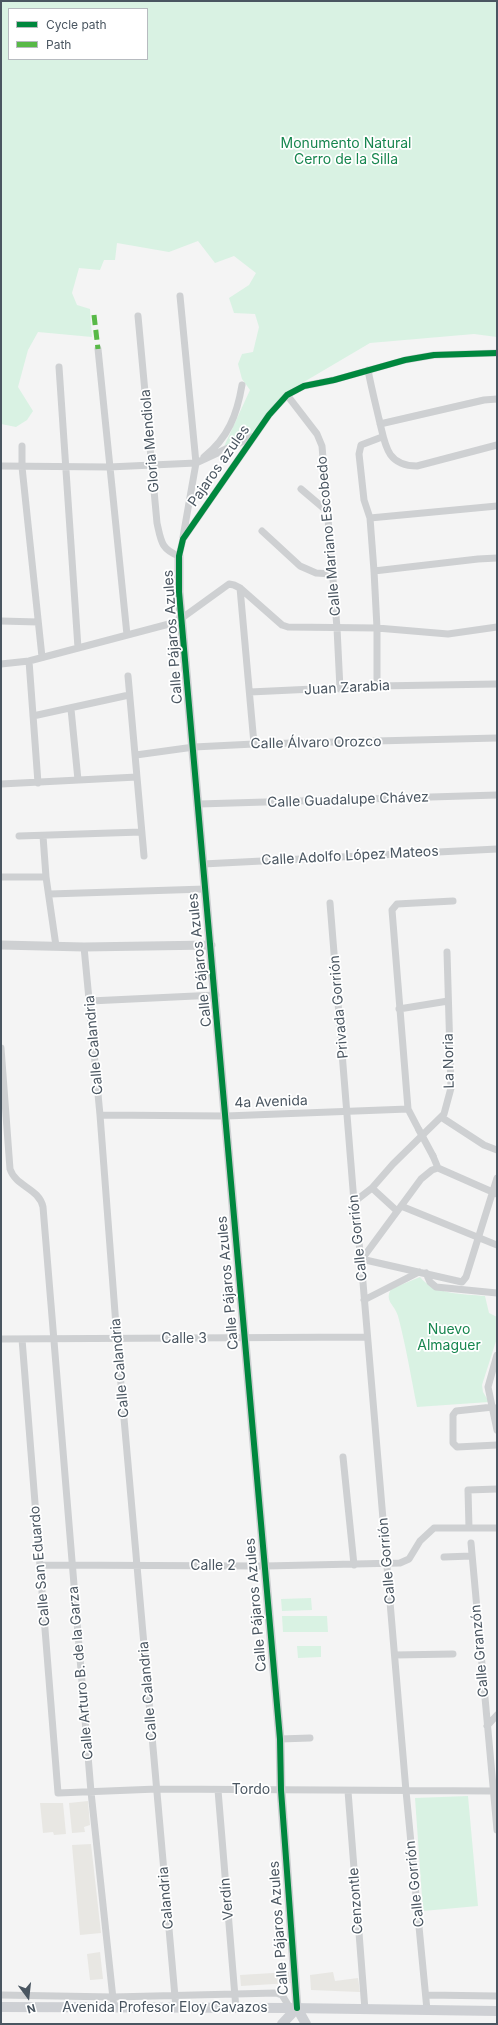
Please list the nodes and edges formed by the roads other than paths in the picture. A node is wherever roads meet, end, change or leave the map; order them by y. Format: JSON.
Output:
{"nodes":[{"id":1,"x":180,"y":296,"type":"dead end"},
{"id":2,"x":138,"y":316,"type":"dead end"},
{"id":3,"x":98,"y":349,"type":"dead end"},
{"id":4,"x":497,"y":353,"type":"edge"},
{"id":5,"x":59,"y":367,"type":"dead end"},
{"id":6,"x":368,"y":370,"type":"junction"},
{"id":7,"x":242,"y":385,"type":"dead end"},
{"id":8,"x":287,"y":395,"type":"junction"},
{"id":9,"x":497,"y":400,"type":"edge"},
{"id":10,"x":380,"y":424,"type":"junction"},
{"id":11,"x":254,"y":436,"type":"junction"},
{"id":12,"x":382,"y":437,"type":"junction"},
{"id":13,"x":497,"y":445,"type":"edge"},
{"id":14,"x":22,"y":446,"type":"dead end"},
{"id":15,"x":198,"y":463,"type":"junction"},
{"id":16,"x":1,"y":466,"type":"edge"},
{"id":17,"x":152,"y":466,"type":"junction"},
{"id":18,"x":22,"y":467,"type":"junction"},
{"id":19,"x":67,"y":467,"type":"junction"},
{"id":20,"x":109,"y":467,"type":"junction"},
{"id":21,"x":301,"y":489,"type":"dead end"},
{"id":22,"x":497,"y":506,"type":"edge"},
{"id":23,"x":327,"y":511,"type":"junction"},
{"id":24,"x":370,"y":518,"type":"junction"},
{"id":25,"x":262,"y":531,"type":"dead end"},
{"id":26,"x":183,"y":539,"type":"junction"},
{"id":27,"x":179,"y":556,"type":"junction"},
{"id":28,"x":497,"y":558,"type":"edge"},
{"id":29,"x":374,"y":571,"type":"junction"},
{"id":30,"x":332,"y":574,"type":"junction"},
{"id":31,"x":240,"y":588,"type":"junction"},
{"id":32,"x":182,"y":618,"type":"junction"},
{"id":33,"x":1,"y":621,"type":"edge"},
{"id":34,"x":38,"y":622,"type":"junction"},
{"id":35,"x":497,"y":627,"type":"edge"},
{"id":36,"x":337,"y":628,"type":"junction"},
{"id":37,"x":377,"y":628,"type":"junction"},
{"id":38,"x":127,"y":635,"type":"junction"},
{"id":39,"x":78,"y":648,"type":"junction"},
{"id":40,"x":42,"y":657,"type":"junction"},
{"id":41,"x":29,"y":661,"type":"junction"},
{"id":42,"x":1,"y":664,"type":"edge"},
{"id":43,"x":128,"y":676,"type":"dead end"},
{"id":44,"x":497,"y":684,"type":"edge"},
{"id":45,"x":377,"y":686,"type":"junction"},
{"id":46,"x":340,"y":689,"type":"junction"},
{"id":47,"x":250,"y":692,"type":"junction"},
{"id":48,"x":129,"y":695,"type":"junction"},
{"id":49,"x":72,"y":709,"type":"junction"},
{"id":50,"x":33,"y":716,"type":"junction"},
{"id":51,"x":497,"y":738,"type":"edge"},
{"id":52,"x":254,"y":744,"type":"junction"},
{"id":53,"x":194,"y":747,"type":"junction"},
{"id":54,"x":136,"y":755,"type":"junction"},
{"id":55,"x":137,"y":777,"type":"junction"},
{"id":56,"x":78,"y":780,"type":"junction"},
{"id":57,"x":38,"y":783,"type":"junction"},
{"id":58,"x":1,"y":784,"type":"edge"},
{"id":59,"x":497,"y":795,"type":"edge"},
{"id":60,"x":198,"y":804,"type":"junction"},
{"id":61,"x":142,"y":832,"type":"junction"},
{"id":62,"x":19,"y":836,"type":"dead end"},
{"id":63,"x":43,"y":836,"type":"junction"},
{"id":64,"x":497,"y":849,"type":"edge"},
{"id":65,"x":144,"y":856,"type":"dead end"},
{"id":66,"x":203,"y":864,"type":"junction"},
{"id":67,"x":1,"y":877,"type":"edge"},
{"id":68,"x":46,"y":877,"type":"junction"},
{"id":69,"x":205,"y":889,"type":"junction"},
{"id":70,"x":50,"y":894,"type":"junction"},
{"id":71,"x":453,"y":901,"type":"dead end"},
{"id":72,"x":330,"y":903,"type":"dead end"},
{"id":73,"x":1,"y":945,"type":"edge"},
{"id":74,"x":211,"y":945,"type":"junction"},
{"id":75,"x":56,"y":946,"type":"junction"},
{"id":76,"x":84,"y":947,"type":"junction"},
{"id":77,"x":447,"y":952,"type":"dead end"},
{"id":78,"x":216,"y":995,"type":"junction"},
{"id":79,"x":90,"y":1001,"type":"junction"},
{"id":80,"x":448,"y":1001,"type":"junction"},
{"id":81,"x":399,"y":1009,"type":"junction"},
{"id":82,"x":1,"y":1048,"type":"edge"},
{"id":83,"x":408,"y":1109,"type":"junction"},
{"id":84,"x":347,"y":1112,"type":"junction"},
{"id":85,"x":100,"y":1115,"type":"junction"},
{"id":86,"x":226,"y":1116,"type":"junction"},
{"id":87,"x":441,"y":1117,"type":"junction"},
{"id":88,"x":497,"y":1150,"type":"edge"},
{"id":89,"x":438,"y":1168,"type":"junction"},
{"id":90,"x":497,"y":1178,"type":"edge"},
{"id":91,"x":372,"y":1188,"type":"junction"},
{"id":92,"x":495,"y":1193,"type":"edge"},
{"id":93,"x":354,"y":1202,"type":"junction"},
{"id":94,"x":399,"y":1208,"type":"junction"},
{"id":95,"x":477,"y":1238,"type":"junction"},
{"id":96,"x":497,"y":1245,"type":"edge"},
{"id":97,"x":362,"y":1259,"type":"junction"},
{"id":98,"x":423,"y":1272,"type":"junction"},
{"id":99,"x":497,"y":1293,"type":"edge"},
{"id":100,"x":364,"y":1300,"type":"junction"},
{"id":101,"x":367,"y":1337,"type":"junction"},
{"id":102,"x":245,"y":1338,"type":"junction"},
{"id":103,"x":1,"y":1339,"type":"edge"},
{"id":104,"x":22,"y":1339,"type":"junction"},
{"id":105,"x":54,"y":1339,"type":"junction"},
{"id":106,"x":117,"y":1339,"type":"junction"},
{"id":107,"x":497,"y":1355,"type":"edge"},
{"id":108,"x":493,"y":1407,"type":"junction"},
{"id":109,"x":497,"y":1430,"type":"edge"},
{"id":110,"x":497,"y":1445,"type":"edge"},
{"id":111,"x":343,"y":1457,"type":"dead end"},
{"id":112,"x":497,"y":1488,"type":"edge"},
{"id":113,"x":469,"y":1528,"type":"junction"},
{"id":114,"x":497,"y":1528,"type":"edge"},
{"id":115,"x":470,"y":1543,"type":"dead end"},
{"id":116,"x":471,"y":1556,"type":"junction"},
{"id":117,"x":444,"y":1557,"type":"dead end"},
{"id":118,"x":354,"y":1564,"type":"junction"},
{"id":119,"x":386,"y":1564,"type":"junction"},
{"id":120,"x":40,"y":1565,"type":"junction"},
{"id":121,"x":72,"y":1566,"type":"junction"},
{"id":122,"x":138,"y":1566,"type":"junction"},
{"id":123,"x":265,"y":1566,"type":"junction"},
{"id":124,"x":453,"y":1654,"type":"dead end"},
{"id":125,"x":395,"y":1655,"type":"junction"},
{"id":126,"x":497,"y":1715,"type":"edge"},
{"id":127,"x":487,"y":1726,"type":"junction"},
{"id":128,"x":310,"y":1738,"type":"dead end"},
{"id":129,"x":280,"y":1739,"type":"junction"},
{"id":130,"x":157,"y":1789,"type":"junction"},
{"id":131,"x":218,"y":1790,"type":"junction"},
{"id":132,"x":281,"y":1790,"type":"junction"},
{"id":133,"x":348,"y":1791,"type":"junction"},
{"id":134,"x":406,"y":1791,"type":"junction"},
{"id":135,"x":493,"y":1791,"type":"junction"},
{"id":136,"x":91,"y":1792,"type":"junction"},
{"id":137,"x":58,"y":1793,"type":"joint"},
{"id":138,"x":497,"y":1830,"type":"edge"},
{"id":139,"x":1,"y":1995,"type":"edge"},
{"id":140,"x":174,"y":1995,"type":"junction"},
{"id":141,"x":235,"y":1995,"type":"junction"},
{"id":142,"x":426,"y":1995,"type":"junction"},
{"id":143,"x":497,"y":1996,"type":"edge"},
{"id":144,"x":113,"y":2002,"type":"junction"},
{"id":145,"x":1,"y":2007,"type":"edge"},
{"id":146,"x":176,"y":2008,"type":"junction"},
{"id":147,"x":294,"y":2008,"type":"junction"},
{"id":148,"x":236,"y":2009,"type":"junction"},
{"id":149,"x":365,"y":2010,"type":"junction"},
{"id":150,"x":427,"y":2010,"type":"junction"},
{"id":151,"x":497,"y":2011,"type":"edge"},
{"id":152,"x":282,"y":2024,"type":"edge"},
{"id":153,"x":306,"y":2024,"type":"edge"}],
"edges":[{"from":1,"to":15,"type":"street"},
{"from":2,"to":17,"type":"street","name":"Gloria Mendiola"},
{"from":3,"to":20,"type":"street"},
{"from":4,"to":6,"type":"street","name":"Pajaros azules"},
{"from":5,"to":19,"type":"street"},
{"from":6,"to":8,"type":"street","name":"Pajaros azules"},
{"from":6,"to":10,"type":"street"},
{"from":7,"to":15,"type":"street"},
{"from":8,"to":11,"type":"street","name":"Pajaros azules"},
{"from":8,"to":23,"type":"street","name":"Calle Mariano Escobedo"},
{"from":9,"to":10,"type":"street"},
{"from":10,"to":12,"type":"street"},
{"from":11,"to":15,"type":"street"},
{"from":11,"to":26,"type":"street","name":"Pajaros azules"},
{"from":12,"to":13,"type":"street"},
{"from":12,"to":24,"type":"street"},
{"from":14,"to":18,"type":"street"},
{"from":15,"to":17,"type":"street"},
{"from":15,"to":26,"type":"street"},
{"from":16,"to":18,"type":"street"},
{"from":17,"to":20,"type":"street"},
{"from":17,"to":27,"type":"street","name":"Gloria Mendiola"},
{"from":18,"to":19,"type":"street"},
{"from":18,"to":34,"type":"street"},
{"from":19,"to":20,"type":"street"},
{"from":19,"to":39,"type":"street"},
{"from":20,"to":38,"type":"street"},
{"from":21,"to":23,"type":"street"},
{"from":22,"to":24,"type":"street"},
{"from":23,"to":30,"type":"street","name":"Calle Mariano Escobedo"},
{"from":24,"to":29,"type":"street"},
{"from":25,"to":30,"type":"street"},
{"from":26,"to":27,"type":"street","name":"Pajaros azules"},
{"from":27,"to":32,"type":"street","name":"Calle Pájaros Azules"},
{"from":28,"to":29,"type":"street"},
{"from":29,"to":37,"type":"street"},
{"from":30,"to":36,"type":"street","name":"Calle Mariano Escobedo"},
{"from":31,"to":32,"type":"street"},
{"from":31,"to":36,"type":"street"},
{"from":31,"to":47,"type":"street"},
{"from":32,"to":38,"type":"street"},
{"from":32,"to":53,"type":"street","name":"Calle Pájaros Azules"},
{"from":33,"to":34,"type":"street"},
{"from":34,"to":40,"type":"street"},
{"from":35,"to":37,"type":"street"},
{"from":36,"to":37,"type":"street"},
{"from":36,"to":46,"type":"street","name":"Calle Mariano Escobedo"},
{"from":37,"to":45,"type":"street"},
{"from":38,"to":39,"type":"street"},
{"from":39,"to":40,"type":"street"},
{"from":40,"to":41,"type":"street"},
{"from":41,"to":42,"type":"street"},
{"from":41,"to":50,"type":"street"},
{"from":43,"to":48,"type":"street"},
{"from":44,"to":45,"type":"street","name":"Juan Zarabia"},
{"from":45,"to":46,"type":"street","name":"Juan Zarabia"},
{"from":46,"to":47,"type":"street","name":"Juan Zarabia"},
{"from":47,"to":52,"type":"street"},
{"from":48,"to":49,"type":"street"},
{"from":48,"to":54,"type":"street"},
{"from":49,"to":50,"type":"street"},
{"from":49,"to":56,"type":"street"},
{"from":50,"to":57,"type":"street"},
{"from":51,"to":52,"type":"street","name":"Calle Álvaro Orozco"},
{"from":52,"to":53,"type":"street","name":"Calle Álvaro Orozco"},
{"from":53,"to":54,"type":"street","name":"Calle Álvaro Orozco"},
{"from":53,"to":60,"type":"street","name":"Calle Pájaros Azules"},
{"from":54,"to":55,"type":"street"},
{"from":55,"to":56,"type":"street"},
{"from":55,"to":61,"type":"street"},
{"from":56,"to":57,"type":"street"},
{"from":57,"to":58,"type":"street"},
{"from":59,"to":60,"type":"street","name":"Calle Guadalupe Chávez"},
{"from":60,"to":66,"type":"street","name":"Calle Pájaros Azules"},
{"from":61,"to":63,"type":"street"},
{"from":61,"to":65,"type":"street"},
{"from":62,"to":63,"type":"street"},
{"from":63,"to":68,"type":"street"},
{"from":64,"to":66,"type":"street","name":"Calle Adolfo López Mateos"},
{"from":66,"to":69,"type":"street","name":"Calle Pájaros Azules"},
{"from":67,"to":68,"type":"street"},
{"from":68,"to":70,"type":"street"},
{"from":69,"to":70,"type":"street"},
{"from":69,"to":74,"type":"street","name":"Calle Pájaros Azules"},
{"from":70,"to":75,"type":"street"},
{"from":71,"to":81,"type":"street"},
{"from":72,"to":84,"type":"street","name":"Privada Gorrión"},
{"from":73,"to":75,"type":"street"},
{"from":74,"to":76,"type":"street"},
{"from":74,"to":78,"type":"street","name":"Calle Pájaros Azules"},
{"from":75,"to":76,"type":"street"},
{"from":76,"to":79,"type":"street","name":"Calle Calandria"},
{"from":77,"to":80,"type":"street","name":"La Noria"},
{"from":78,"to":79,"type":"street"},
{"from":78,"to":86,"type":"street","name":"Calle Pájaros Azules"},
{"from":79,"to":85,"type":"street","name":"Calle Calandria"},
{"from":80,"to":81,"type":"street"},
{"from":80,"to":87,"type":"street","name":"La Noria"},
{"from":81,"to":83,"type":"street"},
{"from":82,"to":105,"type":"street","name":"Calle Arturo B. de la Garza"},
{"from":83,"to":84,"type":"street","name":"4a Avenida"},
{"from":83,"to":89,"type":"street","bridge":true},
{"from":84,"to":86,"type":"street","name":"4a Avenida"},
{"from":84,"to":93,"type":"street","name":"Calle Gorrión"},
{"from":85,"to":86,"type":"street","name":"4a Avenida"},
{"from":85,"to":106,"type":"street","name":"Calle Calandria"},
{"from":86,"to":102,"type":"street","name":"Calle Pájaros Azules"},
{"from":87,"to":88,"type":"street"},
{"from":87,"to":91,"type":"street","name":"La Noria"},
{"from":89,"to":92,"type":"street"},
{"from":89,"to":94,"type":"street"},
{"from":90,"to":92,"type":"street"},
{"from":91,"to":93,"type":"street","name":"La Noria"},
{"from":91,"to":94,"type":"street"},
{"from":92,"to":95,"type":"street"},
{"from":93,"to":97,"type":"street","name":"Calle Gorrión"},
{"from":94,"to":95,"type":"street"},
{"from":94,"to":97,"type":"street"},
{"from":95,"to":96,"type":"street"},
{"from":95,"to":98,"type":"street"},
{"from":97,"to":98,"type":"street"},
{"from":97,"to":100,"type":"street","name":"Calle Gorrión"},
{"from":98,"to":99,"type":"street"},
{"from":98,"to":100,"type":"street"},
{"from":100,"to":101,"type":"street","name":"Calle Gorrión"},
{"from":101,"to":102,"type":"street","name":"Calle 3"},
{"from":101,"to":119,"type":"street","name":"Calle Gorrión"},
{"from":102,"to":106,"type":"street","name":"Calle 3"},
{"from":102,"to":123,"type":"street","name":"Calle Pájaros Azules"},
{"from":103,"to":104,"type":"street","name":"Calle 3"},
{"from":104,"to":105,"type":"street","name":"Calle 3"},
{"from":104,"to":120,"type":"street","name":"Calle San Eduardo"},
{"from":105,"to":106,"type":"street","name":"Calle 3"},
{"from":105,"to":121,"type":"street","name":"Calle Arturo B. de la Garza"},
{"from":106,"to":122,"type":"street","name":"Calle Calandria"},
{"from":107,"to":108,"type":"street"},
{"from":108,"to":109,"type":"street"},
{"from":108,"to":110,"type":"street"},
{"from":111,"to":118,"type":"street"},
{"from":112,"to":113,"type":"street"},
{"from":113,"to":114,"type":"street","name":"Calle 2"},
{"from":113,"to":119,"type":"street","name":"Calle 2"},
{"from":115,"to":116,"type":"street","name":"Calle Granzón"},
{"from":116,"to":117,"type":"street"},
{"from":116,"to":127,"type":"street","name":"Calle Granzón"},
{"from":118,"to":119,"type":"street","name":"Calle 2"},
{"from":118,"to":123,"type":"street","name":"Calle 2"},
{"from":119,"to":125,"type":"street","name":"Calle Gorrión"},
{"from":120,"to":121,"type":"street","name":"Calle 2"},
{"from":120,"to":137,"type":"street","name":"Calle San Eduardo"},
{"from":121,"to":122,"type":"street","name":"Calle 2"},
{"from":121,"to":136,"type":"street","name":"Calle Arturo B. de la Garza"},
{"from":122,"to":123,"type":"street","name":"Calle 2"},
{"from":122,"to":130,"type":"street","name":"Calle Calandria"},
{"from":123,"to":129,"type":"street","name":"Calle Pájaros Azules"},
{"from":124,"to":125,"type":"street"},
{"from":125,"to":134,"type":"street","name":"Calle Gorrión"},
{"from":126,"to":127,"type":"street"},
{"from":127,"to":135,"type":"street","name":"Calle Granzón"},
{"from":128,"to":129,"type":"street"},
{"from":129,"to":132,"type":"street","name":"Calle Pájaros Azules"},
{"from":130,"to":131,"type":"street","name":"Tordo"},
{"from":130,"to":136,"type":"street","name":"Tordo"},
{"from":130,"to":140,"type":"street","name":"Calandria"},
{"from":131,"to":132,"type":"street","name":"Tordo"},
{"from":131,"to":141,"type":"street","name":"Verdín"},
{"from":132,"to":133,"type":"street","name":"Tordo"},
{"from":132,"to":147,"type":"street","name":"Calle Pájaros Azules"},
{"from":133,"to":134,"type":"street","name":"Tordo"},
{"from":133,"to":149,"type":"street","name":"Cenzontle"},
{"from":134,"to":135,"type":"street","name":"Tordo"},
{"from":134,"to":142,"type":"street","name":"Calle Gorrión"},
{"from":135,"to":138,"type":"street","name":"Calle Granzón"},
{"from":136,"to":137,"type":"street","name":"Tordo"},
{"from":136,"to":144,"type":"street","name":"Calle Arturo B. de la Garza"},
{"from":139,"to":144,"type":"street"},
{"from":140,"to":141,"type":"street"},
{"from":140,"to":144,"type":"street"},
{"from":140,"to":146,"type":"street","name":"Calandria"},
{"from":141,"to":147,"type":"street"},
{"from":141,"to":148,"type":"street","name":"Verdín"},
{"from":142,"to":143,"type":"street"},
{"from":142,"to":150,"type":"street","name":"Calle Gorrión"},
{"from":144,"to":145,"type":"main road","name":"Avenida Profesor Eloy Cavazos"},
{"from":144,"to":146,"type":"main road","name":"Avenida Profesor Eloy Cavazos"},
{"from":146,"to":148,"type":"main road","name":"Avenida Profesor Eloy Cavazos"},
{"from":147,"to":148,"type":"main road","name":"Avenida Profesor Eloy Cavazos"},
{"from":147,"to":149,"type":"main road","name":"Avenida Profesor Eloy Cavazos"},
{"from":147,"to":152,"type":"main road"},
{"from":147,"to":153,"type":"main road"},
{"from":149,"to":150,"type":"main road","name":"Avenida Profesor Eloy Cavazos"},
{"from":150,"to":151,"type":"main road","name":"Avenida Profesor Eloy Cavazos"}]}
